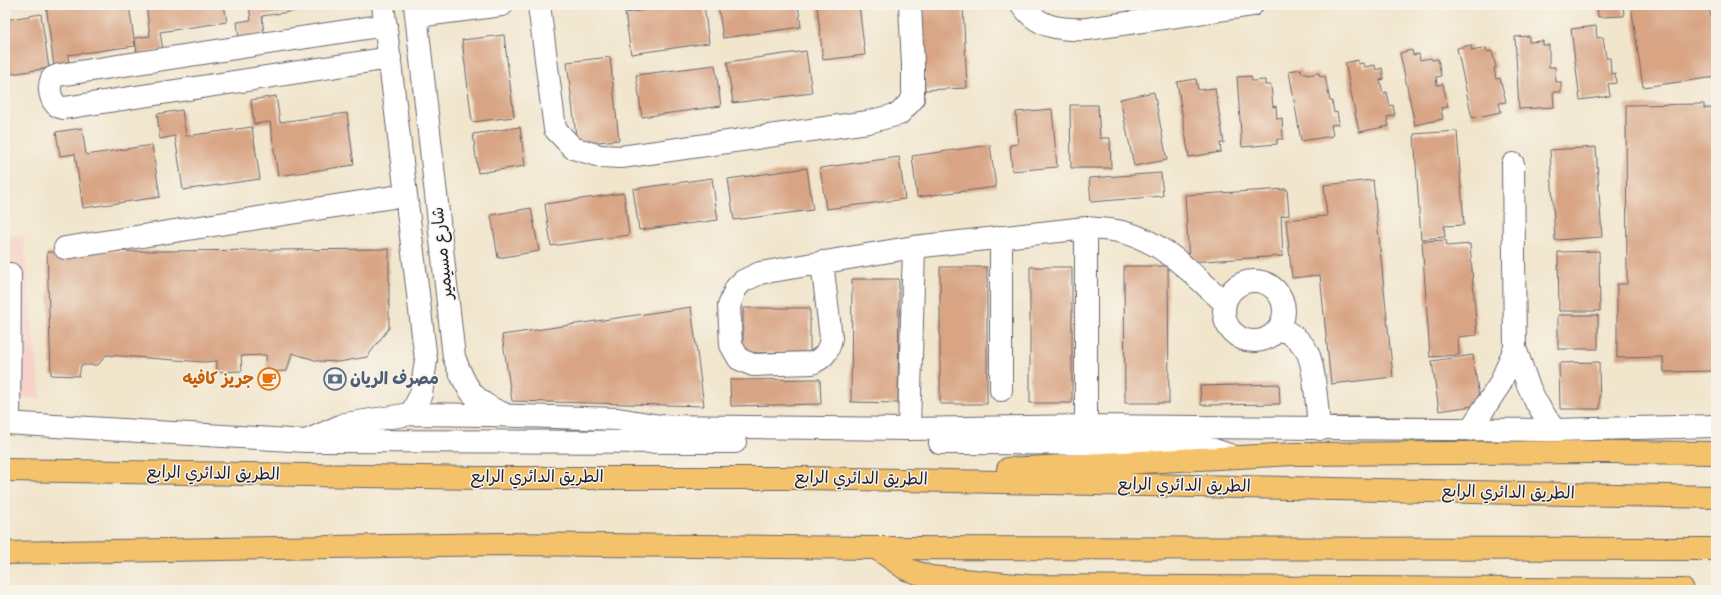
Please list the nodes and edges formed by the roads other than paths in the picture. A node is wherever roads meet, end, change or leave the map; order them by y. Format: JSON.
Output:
{"nodes":[{"id":1,"x":502,"y":5,"type":"edge"},
{"id":2,"x":539,"y":5,"type":"edge"},
{"id":3,"x":910,"y":5,"type":"edge"},
{"id":4,"x":1022,"y":5,"type":"edge"},
{"id":5,"x":1252,"y":5,"type":"edge"},
{"id":6,"x":416,"y":10,"type":"edge"},
{"id":7,"x":385,"y":15,"type":"edge"},
{"id":8,"x":390,"y":58,"type":"junction"},
{"id":9,"x":1513,"y":164,"type":"dead end"},
{"id":10,"x":406,"y":196,"type":"junction"},
{"id":11,"x":1086,"y":228,"type":"junction"},
{"id":12,"x":1001,"y":237,"type":"junction"},
{"id":13,"x":914,"y":247,"type":"junction"},
{"id":14,"x":65,"y":248,"type":"dead end"},
{"id":15,"x":822,"y":262,"type":"junction"},
{"id":16,"x":10,"y":274,"type":"dead end"},
{"id":17,"x":1225,"y":303,"type":"junction"},
{"id":18,"x":1280,"y":328,"type":"junction"},
{"id":19,"x":1515,"y":348,"type":"junction"},
{"id":20,"x":7,"y":378,"type":"edge"},
{"id":21,"x":1001,"y":390,"type":"dead end"},
{"id":22,"x":411,"y":414,"type":"junction"},
{"id":23,"x":515,"y":416,"type":"junction"},
{"id":24,"x":7,"y":423,"type":"edge"},
{"id":25,"x":1086,"y":426,"type":"junction"},
{"id":26,"x":1716,"y":426,"type":"edge"},
{"id":27,"x":1319,"y":428,"type":"junction"},
{"id":28,"x":909,"y":429,"type":"junction"},
{"id":29,"x":1470,"y":430,"type":"junction"},
{"id":30,"x":1554,"y":430,"type":"junction"},
{"id":31,"x":306,"y":441,"type":"junction"},
{"id":32,"x":561,"y":442,"type":"junction"},
{"id":33,"x":1716,"y":453,"type":"edge"},
{"id":34,"x":1234,"y":457,"type":"junction"},
{"id":35,"x":5,"y":470,"type":"edge"},
{"id":36,"x":805,"y":478,"type":"junction"},
{"id":37,"x":1716,"y":497,"type":"edge"},
{"id":38,"x":876,"y":548,"type":"junction"},
{"id":39,"x":1716,"y":549,"type":"edge"},
{"id":40,"x":5,"y":553,"type":"edge"},
{"id":41,"x":1683,"y":590,"type":"edge"}],
"edges":[{"from":1,"to":6,"type":"street"},
{"from":2,"to":3,"type":"street"},
{"from":4,"to":5,"type":"street"},
{"from":6,"to":23,"type":"street","name":"شارع مسيمير"},
{"from":7,"to":8,"type":"street","name":"شارع مسيمير"},
{"from":7,"to":8,"type":"street"},
{"from":8,"to":10,"type":"street","name":"شارع مسيمير"},
{"from":9,"to":19,"type":"street"},
{"from":10,"to":14,"type":"street"},
{"from":10,"to":22,"type":"street","name":"شارع مسيمير"},
{"from":11,"to":12,"type":"street"},
{"from":11,"to":17,"type":"street"},
{"from":11,"to":25,"type":"street"},
{"from":12,"to":13,"type":"street"},
{"from":12,"to":21,"type":"street"},
{"from":13,"to":15,"type":"street"},
{"from":13,"to":28,"type":"street"},
{"from":15,"to":15,"type":"street"},
{"from":16,"to":20,"type":"street"},
{"from":17,"to":18,"type":"street"},
{"from":17,"to":18,"type":"street"},
{"from":18,"to":27,"type":"street"},
{"from":19,"to":29,"type":"street"},
{"from":19,"to":30,"type":"street"},
{"from":20,"to":24,"type":"street"},
{"from":22,"to":23,"type":"street","name":"الطريق الدائري الرابع"},
{"from":22,"to":31,"type":"street","name":"الطريق الدائري الرابع"},
{"from":23,"to":28,"type":"street","name":"الطريق الدائري الرابع"},
{"from":23,"to":32,"type":"street","name":"شارع مسيمير"},
{"from":24,"to":31,"type":"street","name":"الطريق الدائري الرابع"},
{"from":25,"to":27,"type":"street","name":"الطريق الدائري الرابع"},
{"from":25,"to":28,"type":"street","name":"الطريق الدائري الرابع"},
{"from":26,"to":30,"type":"street","name":"الطريق الدائري الرابع"},
{"from":27,"to":29,"type":"street","name":"الطريق الدائري الرابع"},
{"from":29,"to":30,"type":"street","name":"الطريق الدائري الرابع"},
{"from":31,"to":32,"type":"street","name":"الطريق الدائري الرابع"},
{"from":32,"to":34,"type":"street","name":"الطريق الدائري الرابع"},
{"from":33,"to":34,"type":"main road"},
{"from":34,"to":36,"type":"main road"},
{"from":35,"to":36,"type":"main road","name":"الطريق الدائري الرابع"},
{"from":36,"to":37,"type":"main road","name":"الطريق الدائري الرابع"},
{"from":38,"to":39,"type":"main road"},
{"from":38,"to":40,"type":"main road"},
{"from":38,"to":41,"type":"main road"}]}
